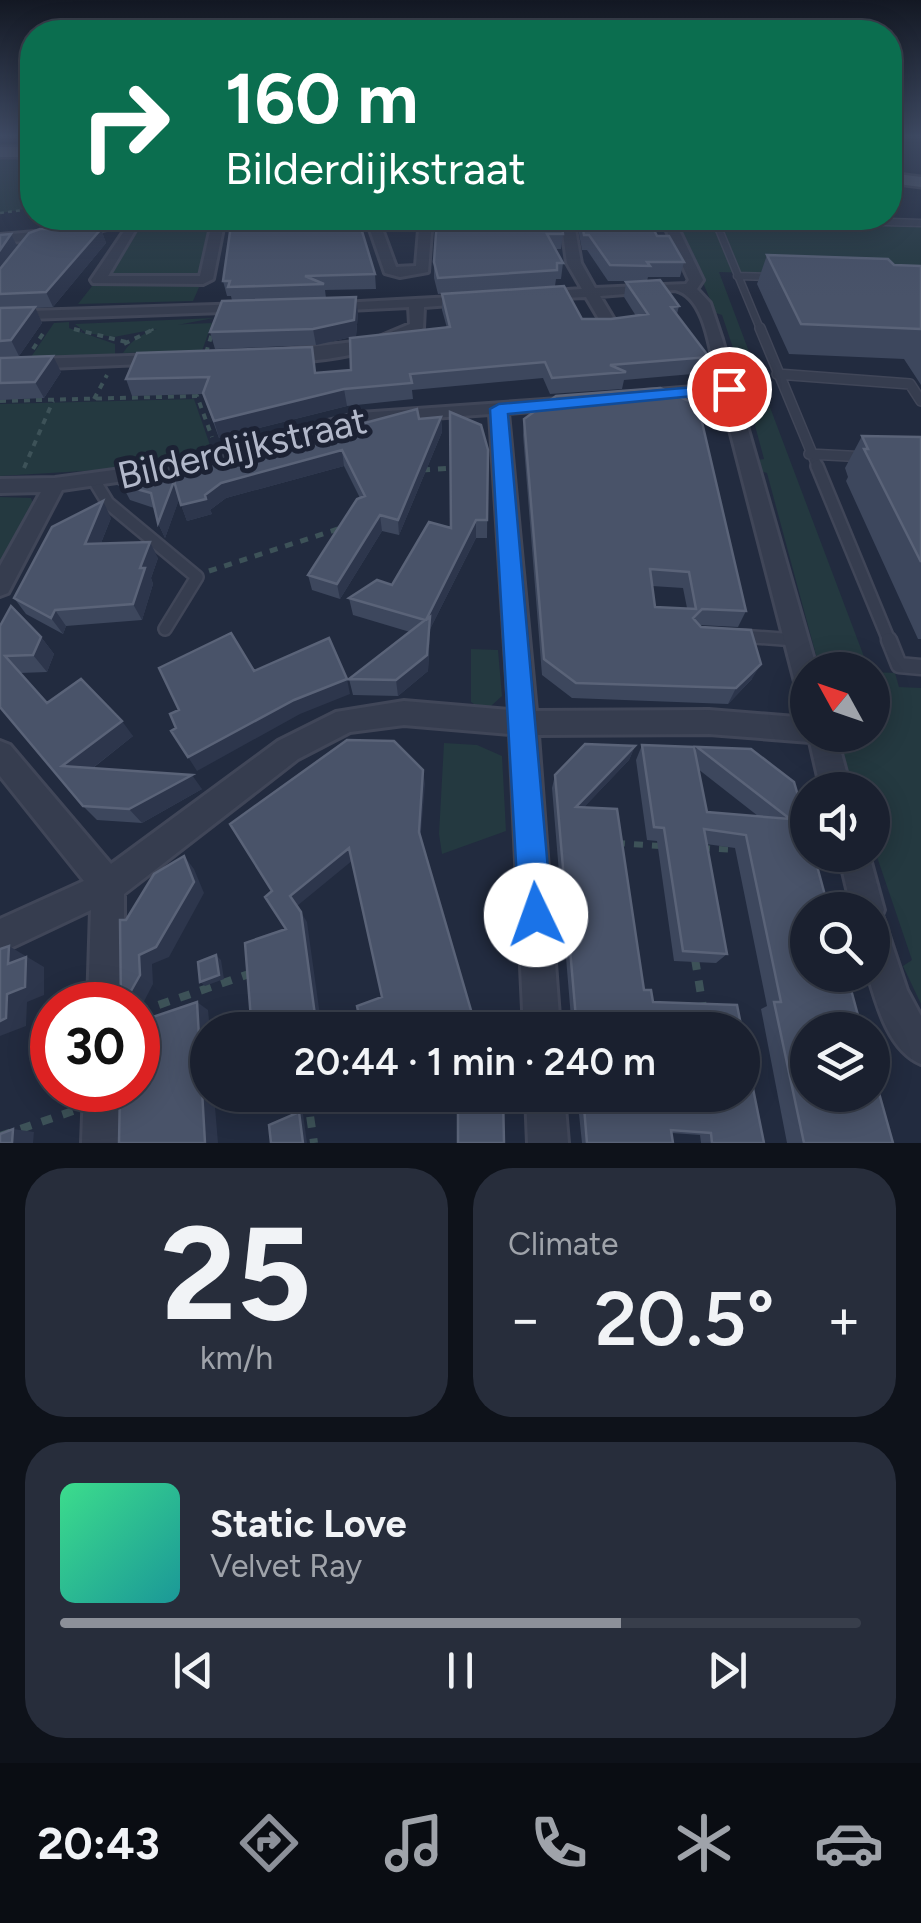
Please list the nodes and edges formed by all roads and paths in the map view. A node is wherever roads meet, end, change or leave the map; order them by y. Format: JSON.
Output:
{"nodes":[{"id":1,"x":74,"y":230,"type":"edge"},
{"id":2,"x":131,"y":230,"type":"edge"},
{"id":3,"x":216,"y":230,"type":"edge"},
{"id":4,"x":376,"y":230,"type":"edge"},
{"id":5,"x":425,"y":230,"type":"edge"},
{"id":6,"x":569,"y":230,"type":"edge"},
{"id":7,"x":673,"y":230,"type":"edge"},
{"id":8,"x":719,"y":230,"type":"edge"},
{"id":9,"x":34,"y":237,"type":"junction"},
{"id":10,"x":0,"y":239,"type":"edge"},
{"id":11,"x":24,"y":251,"type":"edge"},
{"id":12,"x":736,"y":276,"type":"junction"},
{"id":13,"x":774,"y":277,"type":"edge"},
{"id":14,"x":689,"y":289,"type":"junction"},
{"id":15,"x":590,"y":292,"type":"junction"},
{"id":16,"x":531,"y":296,"type":"edge"},
{"id":17,"x":492,"y":299,"type":"edge"},
{"id":18,"x":416,"y":304,"type":"junction"},
{"id":19,"x":316,"y":307,"type":"edge"},
{"id":20,"x":259,"y":308,"type":"edge"},
{"id":21,"x":222,"y":309,"type":"junction"},
{"id":22,"x":56,"y":314,"type":"junction"},
{"id":23,"x":77,"y":314,"type":"junction"},
{"id":24,"x":0,"y":316,"type":"edge"},
{"id":25,"x":164,"y":326,"type":"dead end"},
{"id":26,"x":610,"y":326,"type":"edge"},
{"id":27,"x":126,"y":342,"type":"junction"},
{"id":28,"x":258,"y":356,"type":"edge"},
{"id":29,"x":204,"y":358,"type":"joint"},
{"id":30,"x":114,"y":361,"type":"junction"},
{"id":31,"x":22,"y":364,"type":"junction"},
{"id":32,"x":0,"y":365,"type":"edge"},
{"id":33,"x":776,"y":374,"type":"junction"},
{"id":34,"x":729,"y":389,"type":"junction"},
{"id":35,"x":633,"y":397,"type":"edge"},
{"id":36,"x":54,"y":400,"type":"junction"},
{"id":37,"x":595,"y":401,"type":"edge"},
{"id":38,"x":921,"y":401,"type":"edge"},
{"id":39,"x":0,"y":402,"type":"edge"},
{"id":40,"x":499,"y":409,"type":"junction"},
{"id":41,"x":218,"y":454,"type":"junction"},
{"id":42,"x":809,"y":454,"type":"junction"},
{"id":43,"x":884,"y":458,"type":"edge"},
{"id":44,"x":503,"y":466,"type":"junction"},
{"id":45,"x":94,"y":480,"type":"junction"},
{"id":46,"x":411,"y":481,"type":"edge"},
{"id":47,"x":54,"y":485,"type":"junction"},
{"id":48,"x":9,"y":486,"type":"edge"},
{"id":49,"x":354,"y":524,"type":"edge"},
{"id":50,"x":195,"y":576,"type":"junction"},
{"id":51,"x":0,"y":587,"type":"edge"},
{"id":52,"x":165,"y":629,"type":"dead end"},
{"id":53,"x":733,"y":636,"type":"edge"},
{"id":54,"x":796,"y":640,"type":"junction"},
{"id":55,"x":799,"y":652,"type":"edge"},
{"id":56,"x":921,"y":667,"type":"edge"},
{"id":57,"x":522,"y":723,"type":"junction"},
{"id":58,"x":790,"y":729,"type":"edge"},
{"id":59,"x":0,"y":754,"type":"edge"},
{"id":60,"x":604,"y":843,"type":"edge"},
{"id":61,"x":676,"y":848,"type":"edge"},
{"id":62,"x":694,"y":848,"type":"edge"},
{"id":63,"x":754,"y":848,"type":"edge"},
{"id":64,"x":108,"y":886,"type":"junction"},
{"id":65,"x":0,"y":936,"type":"edge"},
{"id":66,"x":692,"y":939,"type":"edge"},
{"id":67,"x":256,"y":972,"type":"edge"},
{"id":68,"x":106,"y":982,"type":"edge"},
{"id":69,"x":889,"y":992,"type":"edge"},
{"id":70,"x":160,"y":1005,"type":"edge"},
{"id":71,"x":541,"y":1012,"type":"edge"},
{"id":72,"x":704,"y":1012,"type":"edge"},
{"id":73,"x":921,"y":1046,"type":"edge"},
{"id":74,"x":60,"y":1112,"type":"edge"},
{"id":75,"x":103,"y":1112,"type":"edge"},
{"id":76,"x":309,"y":1112,"type":"edge"},
{"id":77,"x":546,"y":1112,"type":"edge"},
{"id":78,"x":0,"y":1136,"type":"edge"},
{"id":79,"x":102,"y":1143,"type":"edge"},
{"id":80,"x":314,"y":1143,"type":"edge"},
{"id":81,"x":548,"y":1143,"type":"edge"}],
"edges":[{"from":1,"to":9,"type":"street"},
{"from":2,"to":3,"type":"street"},
{"from":4,"to":5,"type":"street"},
{"from":6,"to":15,"type":"street"},
{"from":7,"to":14,"type":"street"},
{"from":8,"to":12,"type":"lane"},
{"from":9,"to":10,"type":"street"},
{"from":9,"to":11,"type":"lane"},
{"from":12,"to":13,"type":"lane"},
{"from":12,"to":33,"type":"lane"},
{"from":14,"to":15,"type":"street"},
{"from":14,"to":34,"type":"street"},
{"from":15,"to":16,"type":"street"},
{"from":15,"to":26,"type":"street"},
{"from":17,"to":18,"type":"street"},
{"from":18,"to":19,"type":"street"},
{"from":18,"to":28,"type":"street"},
{"from":20,"to":21,"type":"street"},
{"from":21,"to":23,"type":"street"},
{"from":21,"to":29,"type":"path"},
{"from":22,"to":23,"type":"street"},
{"from":22,"to":24,"type":"street"},
{"from":22,"to":31,"type":"path"},
{"from":23,"to":27,"type":"path"},
{"from":25,"to":27,"type":"path"},
{"from":27,"to":30,"type":"path"},
{"from":29,"to":30,"type":"street"},
{"from":30,"to":31,"type":"street"},
{"from":31,"to":32,"type":"street"},
{"from":33,"to":38,"type":"lane"},
{"from":33,"to":42,"type":"lane"},
{"from":34,"to":35,"type":"street"},
{"from":34,"to":54,"type":"street"},
{"from":36,"to":39,"type":"path"},
{"from":36,"to":41,"type":"path"},
{"from":36,"to":48,"type":"path"},
{"from":37,"to":40,"type":"street","name":"Bilderdijkstraat"},
{"from":40,"to":41,"type":"street","name":"Bilderdijkstraat"},
{"from":40,"to":44,"type":"street"},
{"from":41,"to":45,"type":"street","name":"Bilderdijkstraat"},
{"from":42,"to":43,"type":"lane"},
{"from":42,"to":56,"type":"lane"},
{"from":44,"to":46,"type":"path"},
{"from":44,"to":57,"type":"street"},
{"from":45,"to":47,"type":"street","name":"Bilderdijkstraat"},
{"from":45,"to":50,"type":"lane"},
{"from":47,"to":48,"type":"street","name":"Bilderdijkstraat"},
{"from":47,"to":51,"type":"street"},
{"from":49,"to":50,"type":"path"},
{"from":50,"to":52,"type":"lane"},
{"from":53,"to":54,"type":"lane"},
{"from":54,"to":55,"type":"street"},
{"from":57,"to":58,"type":"street"},
{"from":57,"to":64,"type":"street"},
{"from":57,"to":71,"type":"street"},
{"from":59,"to":64,"type":"street"},
{"from":60,"to":61,"type":"path"},
{"from":62,"to":63,"type":"path"},
{"from":64,"to":65,"type":"street"},
{"from":64,"to":68,"type":"street"},
{"from":66,"to":72,"type":"path"},
{"from":67,"to":70,"type":"path"},
{"from":69,"to":73,"type":"street"},
{"from":74,"to":78,"type":"path"},
{"from":75,"to":79,"type":"street"},
{"from":76,"to":80,"type":"path"},
{"from":77,"to":81,"type":"street"}]}
